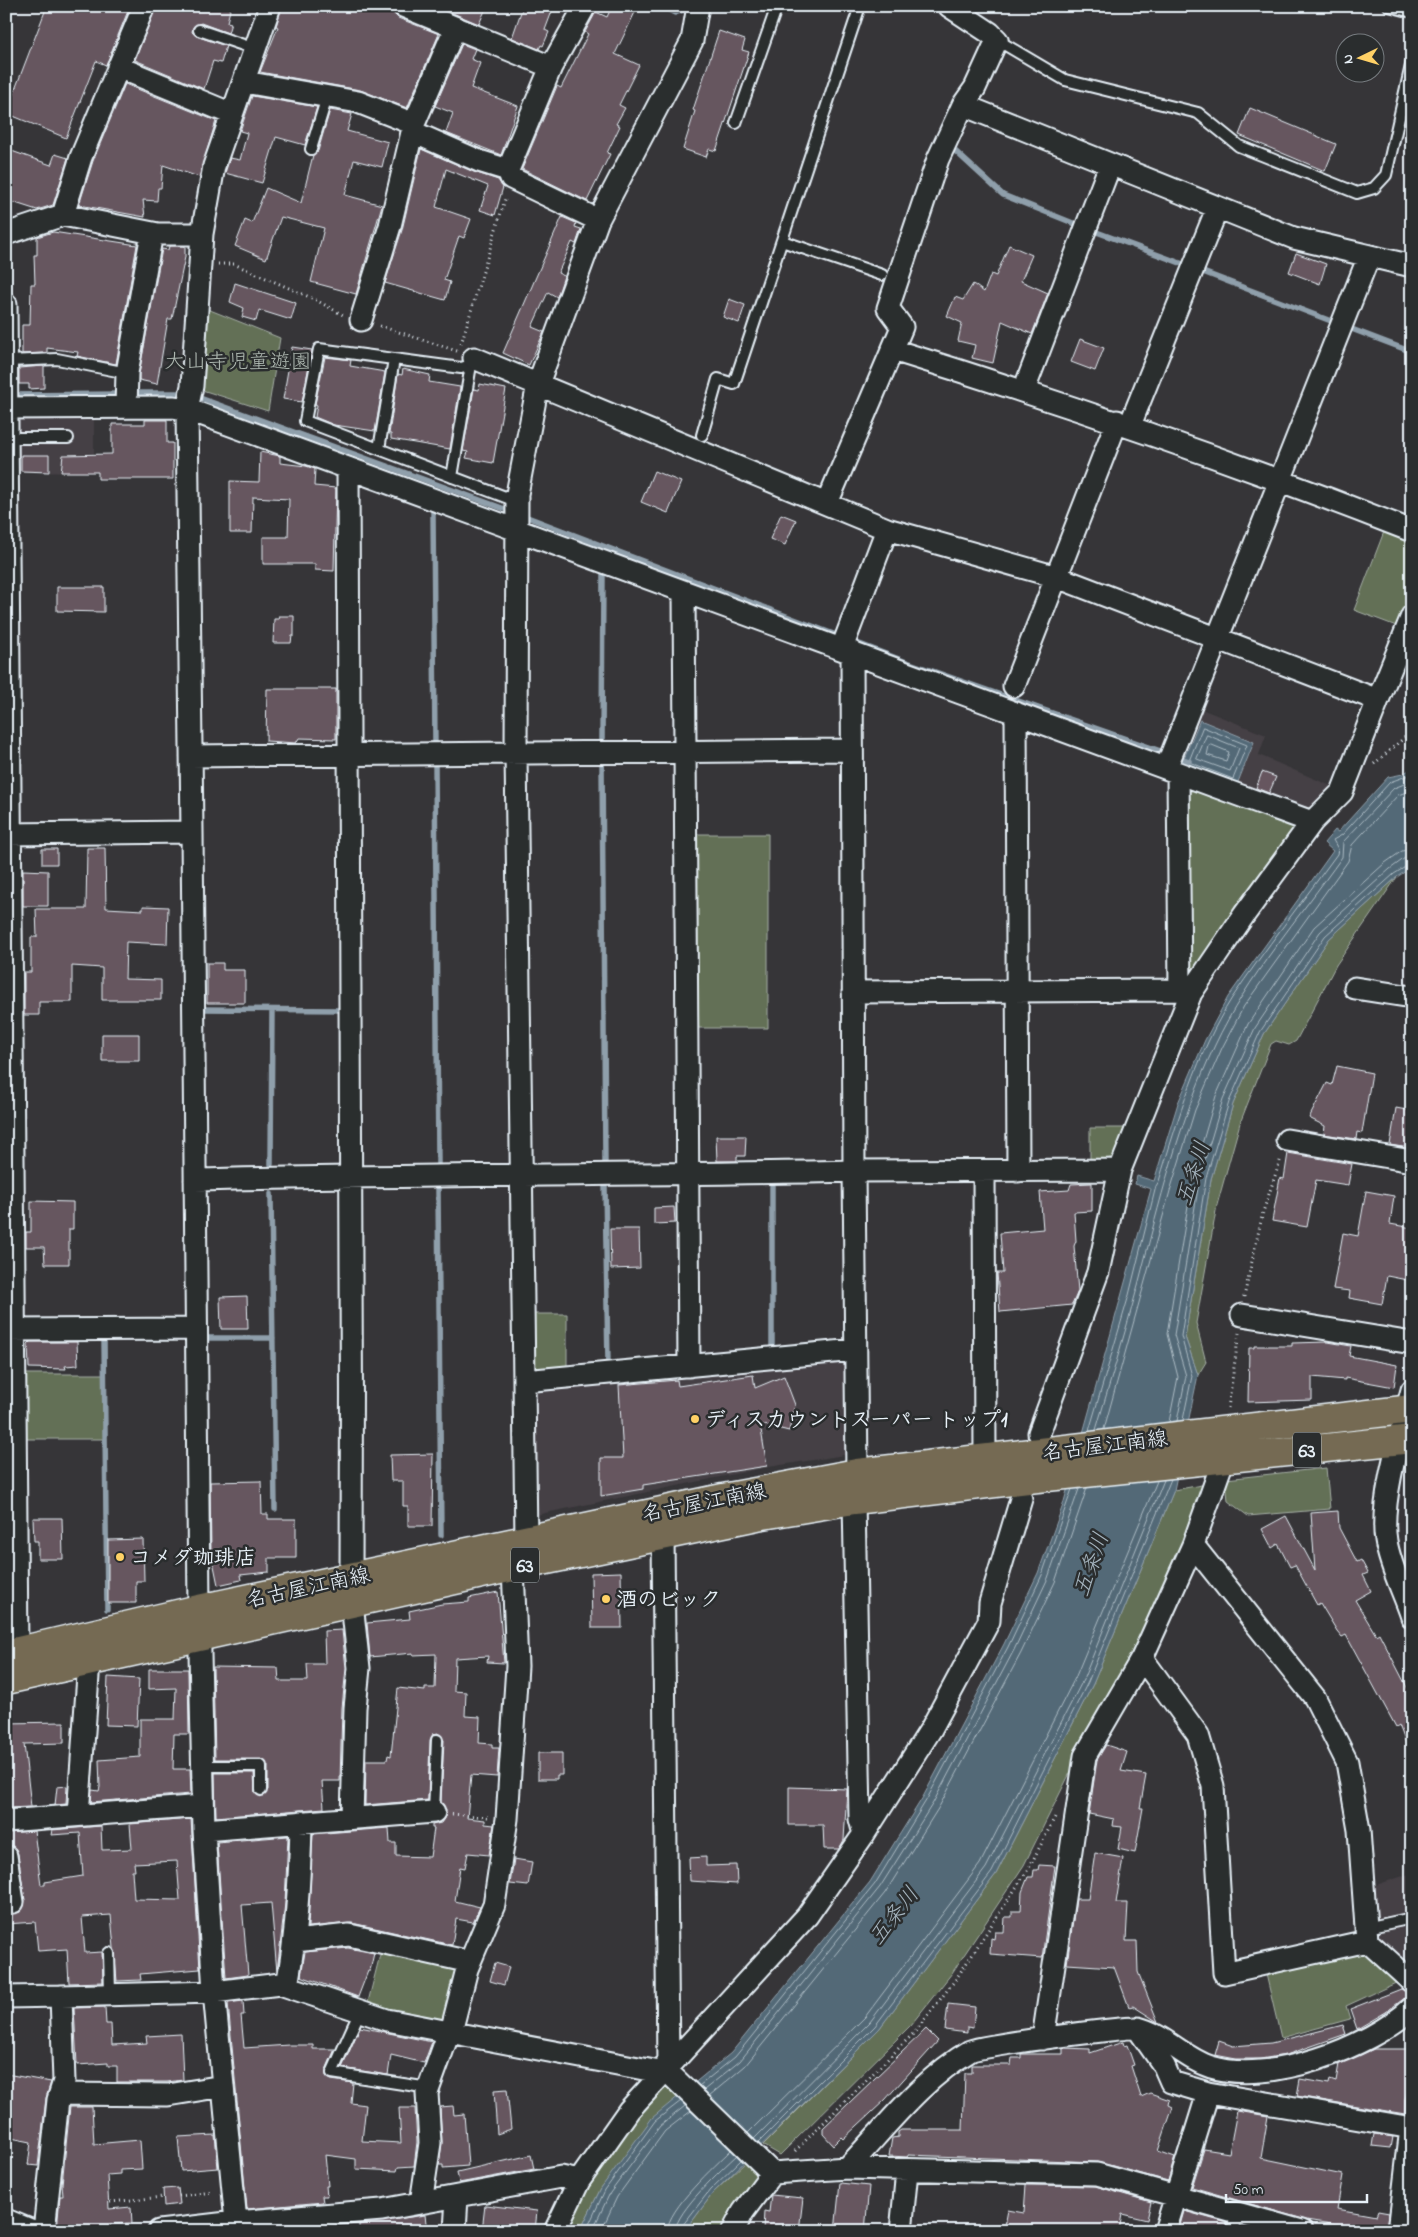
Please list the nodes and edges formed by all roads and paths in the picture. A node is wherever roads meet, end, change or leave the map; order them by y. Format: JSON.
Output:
{"nodes":[{"id":1,"x":144,"y":6,"type":"edge"},
{"id":2,"x":270,"y":6,"type":"edge"},
{"id":3,"x":403,"y":6,"type":"edge"},
{"id":4,"x":585,"y":6,"type":"edge"},
{"id":5,"x":698,"y":6,"type":"edge"},
{"id":6,"x":777,"y":6,"type":"edge"},
{"id":7,"x":860,"y":6,"type":"edge"},
{"id":8,"x":949,"y":6,"type":"edge"},
{"id":9,"x":1389,"y":6,"type":"edge"},
{"id":10,"x":1412,"y":12,"type":"edge"},
{"id":11,"x":446,"y":19,"type":"edge"},
{"id":12,"x":199,"y":30,"type":"dead end"},
{"id":13,"x":997,"y":40,"type":"junction"},
{"id":14,"x":255,"y":49,"type":"junction"},
{"id":15,"x":1412,"y":61,"type":"edge"},
{"id":16,"x":118,"y":67,"type":"junction"},
{"id":17,"x":551,"y":67,"type":"junction"},
{"id":18,"x":244,"y":82,"type":"junction"},
{"id":19,"x":327,"y":97,"type":"junction"},
{"id":20,"x":963,"y":105,"type":"junction"},
{"id":21,"x":232,"y":114,"type":"junction"},
{"id":22,"x":736,"y":123,"type":"dead end"},
{"id":23,"x":413,"y":128,"type":"junction"},
{"id":24,"x":311,"y":148,"type":"dead end"},
{"id":25,"x":1110,"y":166,"type":"junction"},
{"id":26,"x":510,"y":174,"type":"junction"},
{"id":27,"x":1216,"y":208,"type":"junction"},
{"id":28,"x":62,"y":215,"type":"junction"},
{"id":29,"x":598,"y":220,"type":"junction"},
{"id":30,"x":152,"y":233,"type":"junction"},
{"id":31,"x":6,"y":234,"type":"edge"},
{"id":32,"x":202,"y":234,"type":"junction"},
{"id":33,"x":782,"y":241,"type":"junction"},
{"id":34,"x":1369,"y":256,"type":"junction"},
{"id":35,"x":200,"y":263,"type":"junction"},
{"id":36,"x":1412,"y":266,"type":"edge"},
{"id":37,"x":882,"y":275,"type":"dead end"},
{"id":38,"x":6,"y":304,"type":"edge"},
{"id":39,"x":361,"y":320,"type":"junction"},
{"id":40,"x":893,"y":350,"type":"junction"},
{"id":41,"x":394,"y":359,"type":"junction"},
{"id":42,"x":473,"y":361,"type":"junction"},
{"id":43,"x":538,"y":384,"type":"junction"},
{"id":44,"x":8,"y":389,"type":"edge"},
{"id":45,"x":1024,"y":390,"type":"junction"},
{"id":46,"x":127,"y":392,"type":"junction"},
{"id":47,"x":189,"y":399,"type":"junction"},
{"id":48,"x":1123,"y":423,"type":"junction"},
{"id":49,"x":702,"y":435,"type":"dead end"},
{"id":50,"x":8,"y":438,"type":"junction"},
{"id":51,"x":68,"y":438,"type":"dead end"},
{"id":52,"x":379,"y":449,"type":"junction"},
{"id":53,"x":348,"y":468,"type":"junction"},
{"id":54,"x":452,"y":477,"type":"junction"},
{"id":55,"x":1280,"y":479,"type":"junction"},
{"id":56,"x":827,"y":503,"type":"junction"},
{"id":57,"x":516,"y":515,"type":"junction"},
{"id":58,"x":887,"y":529,"type":"junction"},
{"id":59,"x":1412,"y":531,"type":"edge"},
{"id":60,"x":8,"y":552,"type":"edge"},
{"id":61,"x":1057,"y":577,"type":"junction"},
{"id":62,"x":684,"y":592,"type":"junction"},
{"id":63,"x":1412,"y":616,"type":"edge"},
{"id":64,"x":1217,"y":639,"type":"junction"},
{"id":65,"x":847,"y":650,"type":"junction"},
{"id":66,"x":1014,"y":686,"type":"dead end"},
{"id":67,"x":1378,"y":700,"type":"junction"},
{"id":68,"x":1016,"y":713,"type":"junction"},
{"id":69,"x":852,"y":750,"type":"junction"},
{"id":70,"x":685,"y":752,"type":"junction"},
{"id":71,"x":516,"y":753,"type":"junction"},
{"id":72,"x":348,"y":755,"type":"junction"},
{"id":73,"x":191,"y":756,"type":"junction"},
{"id":74,"x":1172,"y":764,"type":"junction"},
{"id":75,"x":1312,"y":822,"type":"junction"},
{"id":76,"x":192,"y":832,"type":"junction"},
{"id":77,"x":9,"y":834,"type":"edge"},
{"id":78,"x":1355,"y":988,"type":"dead end"},
{"id":79,"x":1017,"y":991,"type":"junction"},
{"id":80,"x":853,"y":992,"type":"junction"},
{"id":81,"x":1186,"y":992,"type":"junction"},
{"id":82,"x":1412,"y":997,"type":"edge"},
{"id":83,"x":1287,"y":1140,"type":"joint"},
{"id":84,"x":1412,"y":1161,"type":"edge"},
{"id":85,"x":1120,"y":1170,"type":"junction"},
{"id":86,"x":854,"y":1171,"type":"junction"},
{"id":87,"x":984,"y":1171,"type":"junction"},
{"id":88,"x":1018,"y":1171,"type":"junction"},
{"id":89,"x":522,"y":1175,"type":"junction"},
{"id":90,"x":688,"y":1175,"type":"junction"},
{"id":91,"x":352,"y":1176,"type":"junction"},
{"id":92,"x":195,"y":1180,"type":"junction"},
{"id":93,"x":1242,"y":1315,"type":"junction"},
{"id":94,"x":196,"y":1328,"type":"junction"},
{"id":95,"x":10,"y":1330,"type":"edge"},
{"id":96,"x":1412,"y":1343,"type":"edge"},
{"id":97,"x":855,"y":1350,"type":"junction"},
{"id":98,"x":689,"y":1366,"type":"junction"},
{"id":99,"x":524,"y":1381,"type":"junction"},
{"id":100,"x":1410,"y":1403,"type":"edge"},
{"id":101,"x":1218,"y":1432,"type":"junction"},
{"id":102,"x":1405,"y":1440,"type":"edge"},
{"id":103,"x":1047,"y":1442,"type":"junction"},
{"id":104,"x":985,"y":1459,"type":"junction"},
{"id":105,"x":1213,"y":1460,"type":"junction"},
{"id":106,"x":857,"y":1474,"type":"junction"},
{"id":107,"x":1036,"y":1485,"type":"junction"},
{"id":108,"x":854,"y":1500,"type":"junction"},
{"id":109,"x":663,"y":1535,"type":"junction"},
{"id":110,"x":526,"y":1540,"type":"junction"},
{"id":111,"x":1193,"y":1545,"type":"junction"},
{"id":112,"x":513,"y":1567,"type":"junction"},
{"id":113,"x":352,"y":1591,"type":"junction"},
{"id":114,"x":199,"y":1609,"type":"junction"},
{"id":115,"x":1412,"y":1617,"type":"edge"},
{"id":116,"x":200,"y":1637,"type":"junction"},
{"id":117,"x":12,"y":1652,"type":"edge"},
{"id":118,"x":1142,"y":1658,"type":"junction"},
{"id":119,"x":89,"y":1662,"type":"junction"},
{"id":120,"x":6,"y":1680,"type":"edge"},
{"id":121,"x":437,"y":1740,"type":"dead end"},
{"id":122,"x":202,"y":1766,"type":"junction"},
{"id":123,"x":261,"y":1790,"type":"dead end"},
{"id":124,"x":203,"y":1806,"type":"junction"},
{"id":125,"x":434,"y":1812,"type":"junction"},
{"id":126,"x":78,"y":1815,"type":"junction"},
{"id":127,"x":1055,"y":1816,"type":"dead end"},
{"id":128,"x":352,"y":1818,"type":"junction"},
{"id":129,"x":507,"y":1819,"type":"junction"},
{"id":130,"x":6,"y":1821,"type":"edge"},
{"id":131,"x":301,"y":1822,"type":"junction"},
{"id":132,"x":204,"y":1830,"type":"junction"},
{"id":133,"x":864,"y":1834,"type":"junction"},
{"id":134,"x":6,"y":1856,"type":"edge"},
{"id":135,"x":6,"y":1903,"type":"edge"},
{"id":136,"x":1412,"y":1918,"type":"edge"},
{"id":137,"x":1367,"y":1934,"type":"junction"},
{"id":138,"x":295,"y":1941,"type":"junction"},
{"id":139,"x":109,"y":1953,"type":"dead end"},
{"id":140,"x":470,"y":1962,"type":"junction"},
{"id":141,"x":1412,"y":1982,"type":"edge"},
{"id":142,"x":287,"y":1986,"type":"junction"},
{"id":143,"x":214,"y":1992,"type":"junction"},
{"id":144,"x":110,"y":1994,"type":"junction"},
{"id":145,"x":61,"y":1996,"type":"junction"},
{"id":146,"x":6,"y":1998,"type":"edge"},
{"id":147,"x":1412,"y":2008,"type":"edge"},
{"id":148,"x":360,"y":2010,"type":"junction"},
{"id":149,"x":1136,"y":2027,"type":"junction"},
{"id":150,"x":450,"y":2032,"type":"junction"},
{"id":151,"x":1043,"y":2039,"type":"junction"},
{"id":152,"x":1281,"y":2068,"type":"junction"},
{"id":153,"x":667,"y":2071,"type":"junction"},
{"id":154,"x":223,"y":2086,"type":"junction"},
{"id":155,"x":429,"y":2088,"type":"junction"},
{"id":156,"x":1208,"y":2093,"type":"junction"},
{"id":157,"x":60,"y":2094,"type":"junction"},
{"id":158,"x":1412,"y":2100,"type":"edge"},
{"id":159,"x":1255,"y":2101,"type":"junction"},
{"id":160,"x":1411,"y":2128,"type":"edge"},
{"id":161,"x":847,"y":2168,"type":"junction"},
{"id":162,"x":767,"y":2169,"type":"junction"},
{"id":163,"x":907,"y":2171,"type":"junction"},
{"id":164,"x":579,"y":2181,"type":"junction"},
{"id":165,"x":232,"y":2191,"type":"junction"},
{"id":166,"x":179,"y":2196,"type":"dead end"},
{"id":167,"x":1176,"y":2196,"type":"junction"},
{"id":168,"x":163,"y":2197,"type":"dead end"},
{"id":169,"x":457,"y":2197,"type":"junction"},
{"id":170,"x":110,"y":2202,"type":"dead end"},
{"id":171,"x":421,"y":2203,"type":"junction"},
{"id":172,"x":6,"y":2220,"type":"edge"},
{"id":173,"x":1235,"y":2222,"type":"edge"},
{"id":174,"x":322,"y":2223,"type":"edge"},
{"id":175,"x":243,"y":2224,"type":"edge"},
{"id":176,"x":33,"y":2231,"type":"edge"},
{"id":177,"x":44,"y":2231,"type":"edge"},
{"id":178,"x":159,"y":2231,"type":"edge"},
{"id":179,"x":455,"y":2231,"type":"edge"},
{"id":180,"x":555,"y":2231,"type":"edge"},
{"id":181,"x":733,"y":2231,"type":"edge"},
{"id":182,"x":901,"y":2231,"type":"edge"},
{"id":183,"x":1165,"y":2231,"type":"edge"},
{"id":184,"x":1302,"y":2231,"type":"edge"},
{"id":185,"x":1399,"y":2231,"type":"edge"}],
"edges":[{"from":1,"to":16,"type":"street"},
{"from":2,"to":14,"type":"street"},
{"from":3,"to":11,"type":"street"},
{"from":4,"to":17,"type":"street"},
{"from":5,"to":29,"type":"street"},
{"from":6,"to":22,"type":"lane"},
{"from":7,"to":33,"type":"lane"},
{"from":8,"to":13,"type":"street"},
{"from":9,"to":10,"type":"lane"},
{"from":11,"to":17,"type":"street"},
{"from":11,"to":23,"type":"street"},
{"from":12,"to":14,"type":"lane"},
{"from":13,"to":15,"type":"lane"},
{"from":13,"to":20,"type":"street"},
{"from":14,"to":18,"type":"street"},
{"from":16,"to":21,"type":"street"},
{"from":16,"to":28,"type":"street"},
{"from":17,"to":26,"type":"street"},
{"from":18,"to":19,"type":"street"},
{"from":18,"to":21,"type":"street"},
{"from":19,"to":23,"type":"street"},
{"from":19,"to":24,"type":"lane"},
{"from":20,"to":25,"type":"street"},
{"from":20,"to":40,"type":"street"},
{"from":21,"to":32,"type":"street"},
{"from":23,"to":26,"type":"street"},
{"from":23,"to":39,"type":"street"},
{"from":25,"to":27,"type":"street"},
{"from":25,"to":45,"type":"street"},
{"from":26,"to":29,"type":"street"},
{"from":26,"to":39,"type":"path"},
{"from":27,"to":34,"type":"street"},
{"from":27,"to":48,"type":"street"},
{"from":28,"to":30,"type":"street"},
{"from":28,"to":31,"type":"street"},
{"from":29,"to":43,"type":"street"},
{"from":30,"to":32,"type":"street"},
{"from":30,"to":46,"type":"street"},
{"from":32,"to":35,"type":"street"},
{"from":33,"to":37,"type":"lane"},
{"from":33,"to":49,"type":"lane"},
{"from":34,"to":36,"type":"street"},
{"from":34,"to":55,"type":"street"},
{"from":35,"to":39,"type":"path"},
{"from":35,"to":47,"type":"street"},
{"from":38,"to":44,"type":"street"},
{"from":40,"to":45,"type":"street"},
{"from":40,"to":56,"type":"street"},
{"from":41,"to":42,"type":"lane"},
{"from":41,"to":52,"type":"lane"},
{"from":41,"to":52,"type":"lane"},
{"from":42,"to":43,"type":"street"},
{"from":42,"to":54,"type":"lane"},
{"from":43,"to":56,"type":"street"},
{"from":43,"to":57,"type":"street"},
{"from":44,"to":46,"type":"street"},
{"from":44,"to":46,"type":"lane"},
{"from":44,"to":50,"type":"street"},
{"from":45,"to":48,"type":"street"},
{"from":46,"to":47,"type":"street"},
{"from":47,"to":53,"type":"street"},
{"from":47,"to":73,"type":"street"},
{"from":48,"to":55,"type":"street"},
{"from":48,"to":61,"type":"street"},
{"from":50,"to":51,"type":"lane"},
{"from":50,"to":60,"type":"street"},
{"from":52,"to":54,"type":"lane"},
{"from":53,"to":57,"type":"street"},
{"from":53,"to":72,"type":"street"},
{"from":54,"to":57,"type":"lane"},
{"from":55,"to":59,"type":"street"},
{"from":55,"to":64,"type":"street"},
{"from":56,"to":58,"type":"street"},
{"from":57,"to":62,"type":"street"},
{"from":57,"to":71,"type":"street"},
{"from":58,"to":61,"type":"street"},
{"from":58,"to":65,"type":"street"},
{"from":60,"to":77,"type":"street"},
{"from":61,"to":64,"type":"street"},
{"from":61,"to":66,"type":"street"},
{"from":62,"to":65,"type":"street"},
{"from":62,"to":70,"type":"street"},
{"from":63,"to":67,"type":"street"},
{"from":64,"to":67,"type":"street"},
{"from":64,"to":74,"type":"street"},
{"from":65,"to":68,"type":"street"},
{"from":65,"to":69,"type":"street"},
{"from":67,"to":75,"type":"street"},
{"from":68,"to":74,"type":"street"},
{"from":68,"to":79,"type":"street"},
{"from":69,"to":70,"type":"street"},
{"from":69,"to":80,"type":"street"},
{"from":70,"to":71,"type":"street"},
{"from":70,"to":90,"type":"street"},
{"from":71,"to":72,"type":"street"},
{"from":71,"to":89,"type":"street"},
{"from":72,"to":73,"type":"street"},
{"from":72,"to":91,"type":"street"},
{"from":73,"to":76,"type":"street"},
{"from":74,"to":75,"type":"street"},
{"from":74,"to":81,"type":"street"},
{"from":75,"to":81,"type":"street"},
{"from":76,"to":77,"type":"street"},
{"from":76,"to":92,"type":"street"},
{"from":77,"to":95,"type":"street"},
{"from":78,"to":82,"type":"street"},
{"from":79,"to":80,"type":"street"},
{"from":79,"to":81,"type":"street"},
{"from":79,"to":88,"type":"street"},
{"from":80,"to":86,"type":"street"},
{"from":81,"to":85,"type":"street"},
{"from":83,"to":84,"type":"street"},
{"from":83,"to":93,"type":"path"},
{"from":85,"to":88,"type":"street"},
{"from":85,"to":103,"type":"street"},
{"from":86,"to":87,"type":"street"},
{"from":86,"to":90,"type":"street"},
{"from":86,"to":97,"type":"street"},
{"from":87,"to":88,"type":"street"},
{"from":87,"to":104,"type":"street"},
{"from":89,"to":90,"type":"street"},
{"from":89,"to":91,"type":"street"},
{"from":89,"to":99,"type":"street"},
{"from":90,"to":98,"type":"street"},
{"from":91,"to":92,"type":"street"},
{"from":91,"to":113,"type":"street"},
{"from":92,"to":94,"type":"street"},
{"from":93,"to":96,"type":"street"},
{"from":93,"to":101,"type":"path"},
{"from":94,"to":95,"type":"street"},
{"from":94,"to":114,"type":"street"},
{"from":95,"to":117,"type":"street"},
{"from":97,"to":98,"type":"street"},
{"from":97,"to":106,"type":"street"},
{"from":98,"to":99,"type":"street"},
{"from":99,"to":110,"type":"street"},
{"from":100,"to":101,"type":"main road","name":"名古屋江南線","number":"63"},
{"from":100,"to":102,"type":"street"},
{"from":101,"to":103,"type":"main road","name":"名古屋江南線","number":"63"},
{"from":102,"to":105,"type":"main road","name":"名古屋江南線","number":"63"},
{"from":102,"to":115,"type":"street"},
{"from":103,"to":104,"type":"main road","name":"名古屋江南線","number":"63"},
{"from":104,"to":106,"type":"main road","name":"名古屋江南線","number":"63"},
{"from":105,"to":107,"type":"main road","name":"名古屋江南線","number":"63"},
{"from":105,"to":111,"type":"street"},
{"from":106,"to":110,"type":"main road","name":"名古屋江南線","number":"63"},
{"from":107,"to":108,"type":"main road","name":"名古屋江南線","number":"63"},
{"from":107,"to":133,"type":"street"},
{"from":108,"to":109,"type":"main road","name":"名古屋江南線","number":"63"},
{"from":108,"to":133,"type":"street"},
{"from":109,"to":112,"type":"main road","name":"名古屋江南線","number":"63"},
{"from":109,"to":153,"type":"street"},
{"from":110,"to":113,"type":"main road","name":"名古屋江南線","number":"63"},
{"from":111,"to":118,"type":"street"},
{"from":111,"to":137,"type":"street"},
{"from":112,"to":113,"type":"main road","name":"名古屋江南線","number":"63"},
{"from":112,"to":129,"type":"street"},
{"from":113,"to":114,"type":"main road","name":"名古屋江南線","number":"63"},
{"from":113,"to":116,"type":"main road","name":"名古屋江南線","number":"63"},
{"from":113,"to":128,"type":"street"},
{"from":114,"to":116,"type":"street"},
{"from":114,"to":117,"type":"main road","name":"名古屋江南線","number":"63"},
{"from":116,"to":119,"type":"main road","name":"名古屋江南線","number":"63"},
{"from":116,"to":122,"type":"street"},
{"from":118,"to":137,"type":"street"},
{"from":118,"to":151,"type":"street"},
{"from":119,"to":120,"type":"main road","name":"名古屋江南線","number":"63"},
{"from":119,"to":126,"type":"street"},
{"from":121,"to":125,"type":"lane"},
{"from":122,"to":123,"type":"lane"},
{"from":122,"to":124,"type":"street"},
{"from":124,"to":126,"type":"street"},
{"from":124,"to":132,"type":"street"},
{"from":125,"to":128,"type":"street"},
{"from":125,"to":129,"type":"path"},
{"from":126,"to":130,"type":"street"},
{"from":127,"to":162,"type":"path"},
{"from":128,"to":131,"type":"street"},
{"from":129,"to":140,"type":"street"},
{"from":131,"to":132,"type":"street"},
{"from":131,"to":138,"type":"street"},
{"from":132,"to":143,"type":"street"},
{"from":133,"to":153,"type":"street"},
{"from":134,"to":135,"type":"street"},
{"from":136,"to":137,"type":"lane"},
{"from":137,"to":141,"type":"street"},
{"from":138,"to":140,"type":"street"},
{"from":138,"to":142,"type":"street"},
{"from":139,"to":144,"type":"lane"},
{"from":140,"to":150,"type":"street"},
{"from":142,"to":143,"type":"street"},
{"from":142,"to":148,"type":"street"},
{"from":143,"to":144,"type":"street"},
{"from":143,"to":154,"type":"street"},
{"from":144,"to":145,"type":"street"},
{"from":145,"to":146,"type":"street"},
{"from":145,"to":157,"type":"street"},
{"from":147,"to":152,"type":"street"},
{"from":148,"to":150,"type":"street"},
{"from":148,"to":155,"type":"lane"},
{"from":149,"to":151,"type":"street"},
{"from":149,"to":152,"type":"street"},
{"from":149,"to":156,"type":"street"},
{"from":150,"to":153,"type":"street"},
{"from":150,"to":155,"type":"street"},
{"from":151,"to":161,"type":"street"},
{"from":152,"to":159,"type":"street"},
{"from":153,"to":162,"type":"street"},
{"from":153,"to":164,"type":"street"},
{"from":154,"to":157,"type":"street"},
{"from":154,"to":165,"type":"street"},
{"from":155,"to":171,"type":"street"},
{"from":156,"to":159,"type":"street"},
{"from":156,"to":167,"type":"street"},
{"from":157,"to":177,"type":"street"},
{"from":158,"to":160,"type":"lane"},
{"from":159,"to":160,"type":"street"},
{"from":160,"to":185,"type":"street"},
{"from":161,"to":162,"type":"street"},
{"from":161,"to":163,"type":"street"},
{"from":162,"to":181,"type":"street"},
{"from":163,"to":167,"type":"street"},
{"from":163,"to":182,"type":"street"},
{"from":164,"to":169,"type":"street"},
{"from":164,"to":180,"type":"street"},
{"from":165,"to":166,"type":"path"},
{"from":165,"to":175,"type":"street"},
{"from":167,"to":173,"type":"street"},
{"from":167,"to":183,"type":"street"},
{"from":168,"to":170,"type":"path"},
{"from":169,"to":171,"type":"street"},
{"from":169,"to":179,"type":"street"},
{"from":171,"to":174,"type":"street"},
{"from":172,"to":176,"type":"street"},
{"from":173,"to":184,"type":"street"},
{"from":174,"to":175,"type":"street"},
{"from":175,"to":178,"type":"street"}]}
